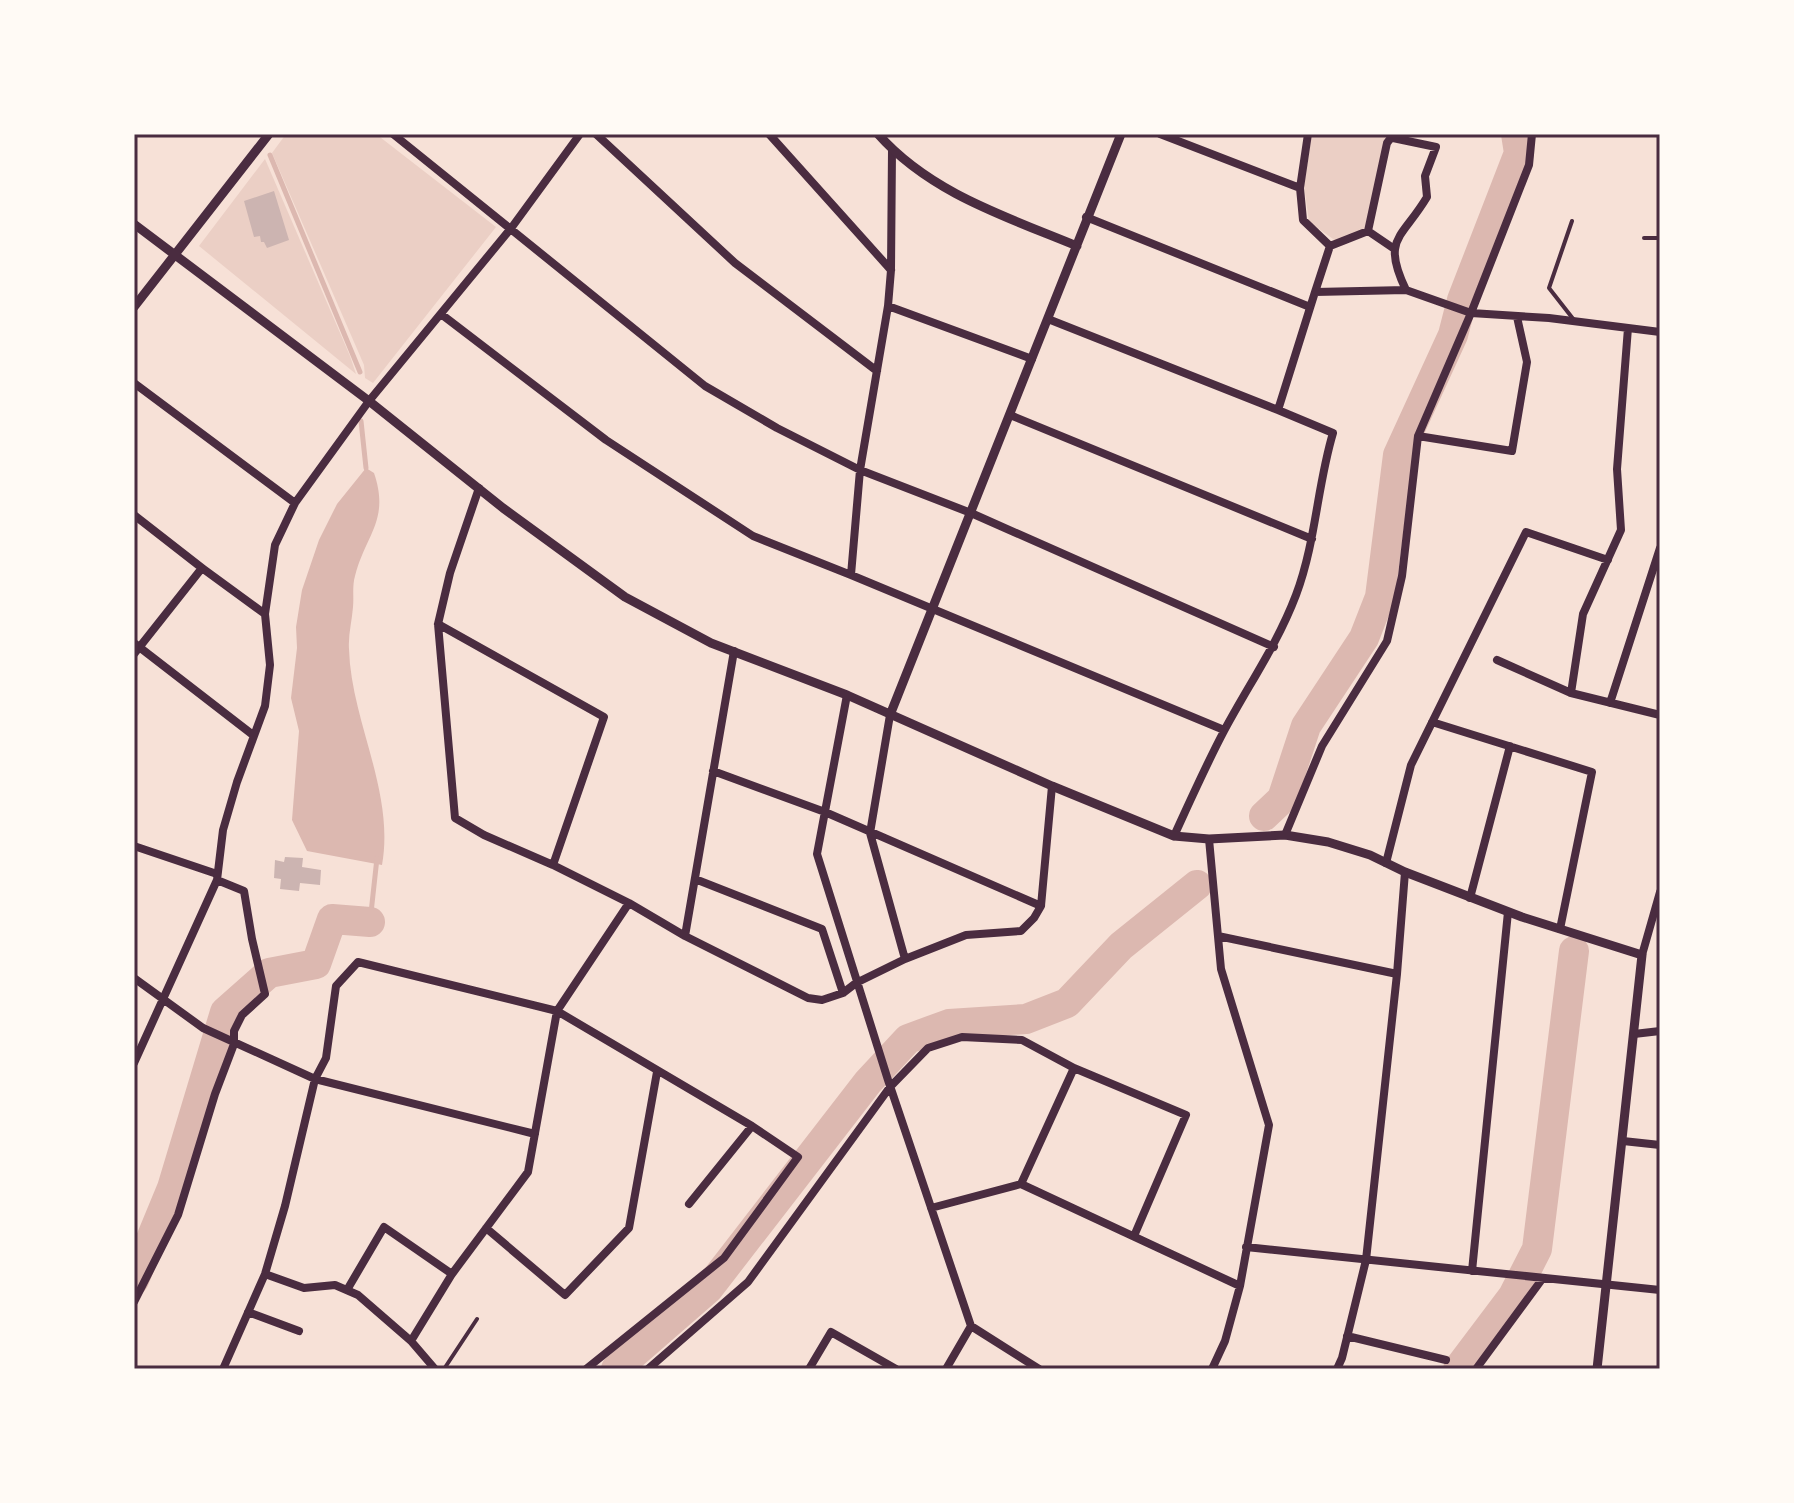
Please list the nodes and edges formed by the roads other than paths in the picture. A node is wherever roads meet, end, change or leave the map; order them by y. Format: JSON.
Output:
{"nodes":[{"id":1,"x":269,"y":134,"type":"edge"},
{"id":2,"x":580,"y":134,"type":"edge"},
{"id":3,"x":596,"y":134,"type":"edge"},
{"id":4,"x":769,"y":134,"type":"edge"},
{"id":5,"x":878,"y":134,"type":"edge"},
{"id":6,"x":1121,"y":134,"type":"edge"},
{"id":7,"x":1160,"y":134,"type":"edge"},
{"id":8,"x":1308,"y":134,"type":"edge"},
{"id":9,"x":1532,"y":134,"type":"edge"},
{"id":10,"x":395,"y":135,"type":"edge"},
{"id":11,"x":1393,"y":136,"type":"edge"},
{"id":12,"x":892,"y":150,"type":"junction"},
{"id":13,"x":1300,"y":188,"type":"junction"},
{"id":14,"x":1086,"y":217,"type":"junction"},
{"id":15,"x":1572,"y":221,"type":"dead end"},
{"id":16,"x":134,"y":224,"type":"edge"},
{"id":17,"x":512,"y":227,"type":"junction"},
{"id":18,"x":1368,"y":231,"type":"junction"},
{"id":19,"x":1644,"y":238,"type":"dead end"},
{"id":20,"x":1660,"y":238,"type":"edge"},
{"id":21,"x":1077,"y":246,"type":"junction"},
{"id":22,"x":1330,"y":246,"type":"junction"},
{"id":23,"x":1393,"y":248,"type":"junction"},
{"id":24,"x":174,"y":256,"type":"junction"},
{"id":25,"x":891,"y":270,"type":"junction"},
{"id":26,"x":1406,"y":290,"type":"junction"},
{"id":27,"x":1315,"y":292,"type":"junction"},
{"id":28,"x":888,"y":306,"type":"junction"},
{"id":29,"x":134,"y":307,"type":"edge"},
{"id":30,"x":1310,"y":307,"type":"junction"},
{"id":31,"x":1471,"y":313,"type":"junction"},
{"id":32,"x":441,"y":314,"type":"junction"},
{"id":33,"x":1517,"y":317,"type":"junction"},
{"id":34,"x":1048,"y":319,"type":"junction"},
{"id":35,"x":1576,"y":322,"type":"junction"},
{"id":36,"x":1628,"y":328,"type":"junction"},
{"id":37,"x":1660,"y":332,"type":"edge"},
{"id":38,"x":1032,"y":359,"type":"junction"},
{"id":39,"x":877,"y":371,"type":"junction"},
{"id":40,"x":134,"y":383,"type":"edge"},
{"id":41,"x":369,"y":401,"type":"junction"},
{"id":42,"x":1278,"y":410,"type":"junction"},
{"id":43,"x":1010,"y":415,"type":"junction"},
{"id":44,"x":1418,"y":436,"type":"junction"},
{"id":45,"x":860,"y":470,"type":"junction"},
{"id":46,"x":479,"y":488,"type":"junction"},
{"id":47,"x":295,"y":503,"type":"junction"},
{"id":48,"x":971,"y":513,"type":"junction"},
{"id":49,"x":134,"y":515,"type":"edge"},
{"id":50,"x":1312,"y":539,"type":"junction"},
{"id":51,"x":1660,"y":548,"type":"edge"},
{"id":52,"x":1608,"y":560,"type":"junction"},
{"id":53,"x":202,"y":568,"type":"junction"},
{"id":54,"x":851,"y":575,"type":"junction"},
{"id":55,"x":932,"y":610,"type":"junction"},
{"id":56,"x":265,"y":614,"type":"junction"},
{"id":57,"x":438,"y":624,"type":"junction"},
{"id":58,"x":1274,"y":647,"type":"junction"},
{"id":59,"x":136,"y":648,"type":"edge"},
{"id":60,"x":734,"y":651,"type":"junction"},
{"id":61,"x":1497,"y":660,"type":"dead end"},
{"id":62,"x":1571,"y":693,"type":"junction"},
{"id":63,"x":847,"y":695,"type":"junction"},
{"id":64,"x":1610,"y":703,"type":"junction"},
{"id":65,"x":890,"y":715,"type":"junction"},
{"id":66,"x":1660,"y":715,"type":"edge"},
{"id":67,"x":1432,"y":722,"type":"junction"},
{"id":68,"x":1224,"y":730,"type":"junction"},
{"id":69,"x":253,"y":735,"type":"junction"},
{"id":70,"x":1510,"y":746,"type":"junction"},
{"id":71,"x":713,"y":771,"type":"junction"},
{"id":72,"x":1052,"y":786,"type":"junction"},
{"id":73,"x":825,"y":812,"type":"junction"},
{"id":74,"x":870,"y":833,"type":"junction"},
{"id":75,"x":1285,"y":835,"type":"junction"},
{"id":76,"x":1174,"y":836,"type":"junction"},
{"id":77,"x":1209,"y":839,"type":"junction"},
{"id":78,"x":134,"y":846,"type":"edge"},
{"id":79,"x":1386,"y":863,"type":"junction"},
{"id":80,"x":553,"y":865,"type":"junction"},
{"id":81,"x":1405,"y":872,"type":"junction"},
{"id":82,"x":217,"y":877,"type":"junction"},
{"id":83,"x":695,"y":879,"type":"junction"},
{"id":84,"x":1660,"y":892,"type":"edge"},
{"id":85,"x":1470,"y":898,"type":"junction"},
{"id":86,"x":629,"y":903,"type":"junction"},
{"id":87,"x":1041,"y":906,"type":"junction"},
{"id":88,"x":1508,"y":912,"type":"junction"},
{"id":89,"x":1657,"y":914,"type":"edge"},
{"id":90,"x":1560,"y":929,"type":"junction"},
{"id":91,"x":685,"y":936,"type":"junction"},
{"id":92,"x":1218,"y":936,"type":"junction"},
{"id":93,"x":1642,"y":955,"type":"junction"},
{"id":94,"x":905,"y":959,"type":"junction"},
{"id":95,"x":1397,"y":974,"type":"junction"},
{"id":96,"x":134,"y":978,"type":"edge"},
{"id":97,"x":856,"y":983,"type":"junction"},
{"id":98,"x":843,"y":993,"type":"junction"},
{"id":99,"x":162,"y":998,"type":"junction"},
{"id":100,"x":557,"y":1011,"type":"junction"},
{"id":101,"x":1660,"y":1031,"type":"edge"},
{"id":102,"x":1634,"y":1034,"type":"junction"},
{"id":103,"x":231,"y":1042,"type":"junction"},
{"id":104,"x":134,"y":1063,"type":"edge"},
{"id":105,"x":1074,"y":1068,"type":"junction"},
{"id":106,"x":657,"y":1072,"type":"junction"},
{"id":107,"x":315,"y":1079,"type":"junction"},
{"id":108,"x":889,"y":1084,"type":"junction"},
{"id":109,"x":752,"y":1126,"type":"junction"},
{"id":110,"x":535,"y":1134,"type":"junction"},
{"id":111,"x":1623,"y":1141,"type":"junction"},
{"id":112,"x":1660,"y":1145,"type":"edge"},
{"id":113,"x":1021,"y":1184,"type":"junction"},
{"id":114,"x":689,"y":1204,"type":"dead end"},
{"id":115,"x":931,"y":1208,"type":"junction"},
{"id":116,"x":486,"y":1228,"type":"junction"},
{"id":117,"x":1134,"y":1236,"type":"junction"},
{"id":118,"x":1246,"y":1247,"type":"junction"},
{"id":119,"x":1366,"y":1260,"type":"junction"},
{"id":120,"x":1472,"y":1271,"type":"junction"},
{"id":121,"x":265,"y":1274,"type":"junction"},
{"id":122,"x":452,"y":1274,"type":"junction"},
{"id":123,"x":1543,"y":1278,"type":"junction"},
{"id":124,"x":1607,"y":1285,"type":"junction"},
{"id":125,"x":1240,"y":1286,"type":"junction"},
{"id":126,"x":347,"y":1290,"type":"junction"},
{"id":127,"x":1660,"y":1290,"type":"edge"},
{"id":128,"x":134,"y":1302,"type":"edge"},
{"id":129,"x":248,"y":1312,"type":"junction"},
{"id":130,"x":477,"y":1319,"type":"dead end"},
{"id":131,"x":971,"y":1326,"type":"junction"},
{"id":132,"x":299,"y":1331,"type":"dead end"},
{"id":133,"x":1347,"y":1336,"type":"junction"},
{"id":134,"x":411,"y":1341,"type":"junction"},
{"id":135,"x":1446,"y":1360,"type":"dead end"},
{"id":136,"x":223,"y":1369,"type":"edge"},
{"id":137,"x":435,"y":1369,"type":"edge"},
{"id":138,"x":444,"y":1369,"type":"edge"},
{"id":139,"x":586,"y":1369,"type":"edge"},
{"id":140,"x":648,"y":1369,"type":"edge"},
{"id":141,"x":809,"y":1369,"type":"edge"},
{"id":142,"x":896,"y":1369,"type":"edge"},
{"id":143,"x":946,"y":1369,"type":"edge"},
{"id":144,"x":1039,"y":1369,"type":"edge"},
{"id":145,"x":1212,"y":1369,"type":"edge"},
{"id":146,"x":1337,"y":1369,"type":"edge"},
{"id":147,"x":1476,"y":1369,"type":"edge"},
{"id":148,"x":1597,"y":1369,"type":"edge"}],
"edges":[{"from":1,"to":24,"type":"street"},
{"from":2,"to":17,"type":"street"},
{"from":3,"to":39,"type":"street"},
{"from":4,"to":25,"type":"street"},
{"from":5,"to":12,"type":"street"},
{"from":6,"to":14,"type":"street"},
{"from":7,"to":13,"type":"street"},
{"from":8,"to":13,"type":"street"},
{"from":9,"to":31,"type":"street"},
{"from":10,"to":17,"type":"street"},
{"from":11,"to":18,"type":"street"},
{"from":11,"to":23,"type":"street"},
{"from":12,"to":21,"type":"street"},
{"from":12,"to":25,"type":"street"},
{"from":13,"to":22,"type":"street"},
{"from":14,"to":21,"type":"street"},
{"from":14,"to":30,"type":"street"},
{"from":15,"to":35,"type":"lane"},
{"from":16,"to":24,"type":"street"},
{"from":17,"to":32,"type":"street"},
{"from":17,"to":45,"type":"street"},
{"from":18,"to":22,"type":"street"},
{"from":18,"to":23,"type":"street"},
{"from":19,"to":20,"type":"lane"},
{"from":21,"to":34,"type":"street"},
{"from":22,"to":27,"type":"street"},
{"from":23,"to":26,"type":"street"},
{"from":24,"to":29,"type":"street"},
{"from":24,"to":41,"type":"street"},
{"from":25,"to":28,"type":"street"},
{"from":26,"to":27,"type":"street"},
{"from":26,"to":31,"type":"street"},
{"from":27,"to":30,"type":"street"},
{"from":28,"to":38,"type":"street"},
{"from":28,"to":39,"type":"street"},
{"from":30,"to":42,"type":"street"},
{"from":31,"to":33,"type":"street"},
{"from":31,"to":44,"type":"street"},
{"from":32,"to":41,"type":"street"},
{"from":32,"to":54,"type":"street"},
{"from":33,"to":35,"type":"street"},
{"from":33,"to":44,"type":"street"},
{"from":34,"to":38,"type":"street"},
{"from":34,"to":42,"type":"street"},
{"from":35,"to":36,"type":"street"},
{"from":36,"to":37,"type":"street"},
{"from":36,"to":52,"type":"street"},
{"from":38,"to":43,"type":"street"},
{"from":39,"to":45,"type":"street"},
{"from":40,"to":47,"type":"street"},
{"from":41,"to":46,"type":"street"},
{"from":41,"to":47,"type":"street"},
{"from":42,"to":50,"type":"street"},
{"from":43,"to":48,"type":"street"},
{"from":43,"to":50,"type":"street"},
{"from":44,"to":75,"type":"street"},
{"from":45,"to":48,"type":"street"},
{"from":45,"to":54,"type":"street"},
{"from":46,"to":57,"type":"street"},
{"from":46,"to":60,"type":"street"},
{"from":47,"to":56,"type":"street"},
{"from":48,"to":55,"type":"street"},
{"from":48,"to":58,"type":"street"},
{"from":49,"to":53,"type":"street"},
{"from":50,"to":58,"type":"street"},
{"from":51,"to":64,"type":"street"},
{"from":52,"to":62,"type":"street"},
{"from":52,"to":67,"type":"street"},
{"from":53,"to":56,"type":"street"},
{"from":53,"to":59,"type":"street"},
{"from":54,"to":55,"type":"street"},
{"from":55,"to":65,"type":"street"},
{"from":55,"to":68,"type":"street"},
{"from":56,"to":69,"type":"street"},
{"from":57,"to":80,"type":"street"},
{"from":57,"to":80,"type":"street"},
{"from":58,"to":68,"type":"street"},
{"from":59,"to":69,"type":"street"},
{"from":60,"to":63,"type":"street"},
{"from":60,"to":71,"type":"street"},
{"from":61,"to":62,"type":"street"},
{"from":62,"to":64,"type":"street"},
{"from":63,"to":65,"type":"street"},
{"from":63,"to":73,"type":"street"},
{"from":64,"to":66,"type":"street"},
{"from":65,"to":72,"type":"street"},
{"from":65,"to":74,"type":"street"},
{"from":67,"to":70,"type":"street"},
{"from":67,"to":79,"type":"street"},
{"from":68,"to":76,"type":"street"},
{"from":69,"to":82,"type":"street"},
{"from":70,"to":85,"type":"street"},
{"from":70,"to":90,"type":"street"},
{"from":71,"to":73,"type":"street"},
{"from":71,"to":83,"type":"street"},
{"from":72,"to":76,"type":"street"},
{"from":72,"to":87,"type":"street"},
{"from":73,"to":74,"type":"street"},
{"from":73,"to":97,"type":"street"},
{"from":74,"to":87,"type":"street"},
{"from":74,"to":94,"type":"street"},
{"from":75,"to":77,"type":"street"},
{"from":75,"to":79,"type":"street"},
{"from":76,"to":77,"type":"street"},
{"from":77,"to":92,"type":"street"},
{"from":78,"to":82,"type":"street"},
{"from":79,"to":81,"type":"street"},
{"from":80,"to":86,"type":"street"},
{"from":81,"to":85,"type":"street"},
{"from":81,"to":95,"type":"street"},
{"from":82,"to":99,"type":"street"},
{"from":82,"to":103,"type":"street"},
{"from":83,"to":91,"type":"street"},
{"from":83,"to":98,"type":"street"},
{"from":84,"to":89,"type":"street"},
{"from":85,"to":88,"type":"street"},
{"from":86,"to":91,"type":"street"},
{"from":86,"to":100,"type":"street"},
{"from":87,"to":94,"type":"street"},
{"from":88,"to":90,"type":"street"},
{"from":88,"to":120,"type":"street"},
{"from":89,"to":93,"type":"street"},
{"from":90,"to":93,"type":"street"},
{"from":91,"to":98,"type":"street"},
{"from":92,"to":95,"type":"street"},
{"from":92,"to":118,"type":"street"},
{"from":93,"to":102,"type":"street"},
{"from":94,"to":97,"type":"street"},
{"from":95,"to":119,"type":"street"},
{"from":96,"to":99,"type":"street"},
{"from":97,"to":98,"type":"street"},
{"from":97,"to":108,"type":"street"},
{"from":99,"to":103,"type":"street"},
{"from":99,"to":104,"type":"street"},
{"from":100,"to":106,"type":"street"},
{"from":100,"to":107,"type":"street"},
{"from":100,"to":110,"type":"street"},
{"from":101,"to":102,"type":"street"},
{"from":102,"to":111,"type":"street"},
{"from":103,"to":107,"type":"street"},
{"from":103,"to":128,"type":"street"},
{"from":105,"to":108,"type":"street"},
{"from":105,"to":113,"type":"street"},
{"from":105,"to":117,"type":"street"},
{"from":106,"to":109,"type":"street"},
{"from":106,"to":116,"type":"street"},
{"from":107,"to":110,"type":"street"},
{"from":107,"to":121,"type":"street"},
{"from":108,"to":115,"type":"street"},
{"from":108,"to":140,"type":"street"},
{"from":109,"to":114,"type":"street"},
{"from":109,"to":139,"type":"street"},
{"from":110,"to":116,"type":"street"},
{"from":111,"to":112,"type":"street"},
{"from":111,"to":124,"type":"street"},
{"from":113,"to":115,"type":"street"},
{"from":113,"to":117,"type":"street"},
{"from":115,"to":131,"type":"street"},
{"from":116,"to":122,"type":"street"},
{"from":117,"to":125,"type":"street"},
{"from":118,"to":119,"type":"street"},
{"from":118,"to":125,"type":"street"},
{"from":119,"to":120,"type":"street"},
{"from":119,"to":133,"type":"street"},
{"from":120,"to":123,"type":"street"},
{"from":121,"to":126,"type":"street"},
{"from":121,"to":129,"type":"street"},
{"from":122,"to":126,"type":"street"},
{"from":122,"to":134,"type":"street"},
{"from":123,"to":124,"type":"street"},
{"from":123,"to":147,"type":"street"},
{"from":124,"to":127,"type":"street"},
{"from":124,"to":148,"type":"street"},
{"from":125,"to":145,"type":"street"},
{"from":126,"to":134,"type":"street"},
{"from":129,"to":132,"type":"street"},
{"from":129,"to":136,"type":"street"},
{"from":130,"to":138,"type":"lane"},
{"from":131,"to":143,"type":"street"},
{"from":131,"to":144,"type":"street"},
{"from":133,"to":135,"type":"street"},
{"from":133,"to":146,"type":"street"},
{"from":134,"to":137,"type":"street"},
{"from":141,"to":142,"type":"street"}]}
